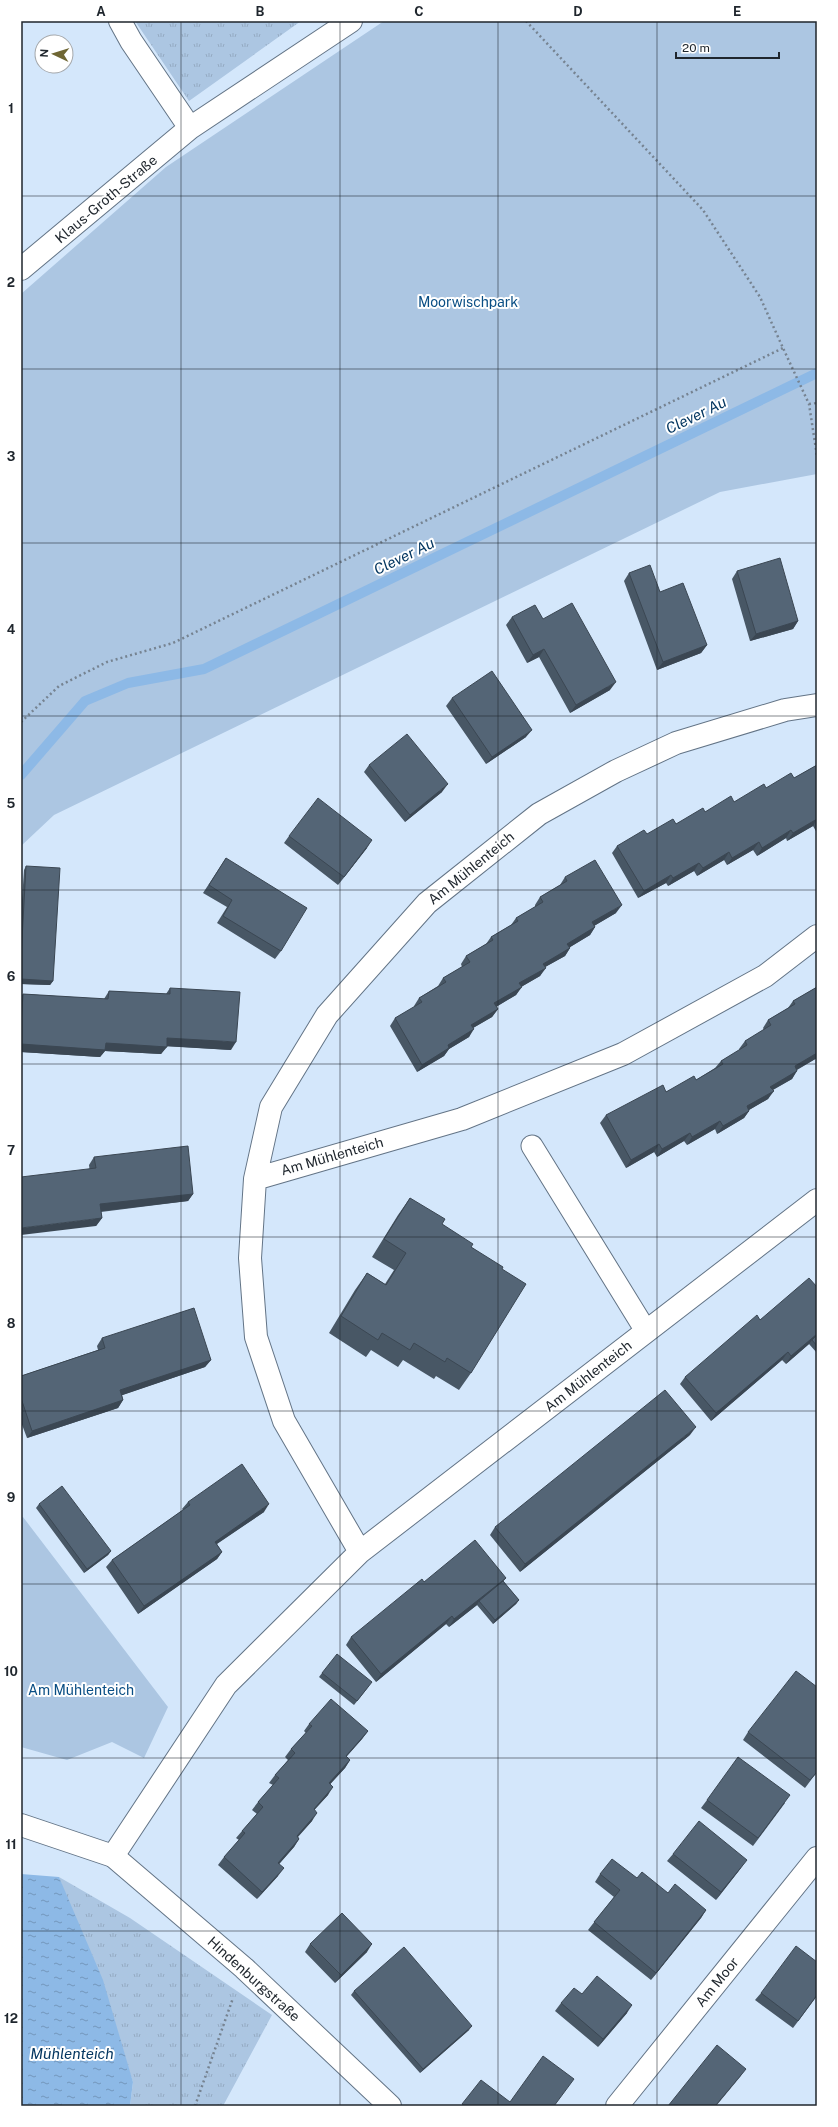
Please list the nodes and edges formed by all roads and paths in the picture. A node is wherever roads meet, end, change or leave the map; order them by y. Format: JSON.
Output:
{"nodes":[{"id":1,"x":120,"y":21,"type":"edge"},
{"id":2,"x":351,"y":21,"type":"edge"},
{"id":3,"x":526,"y":21,"type":"edge"},
{"id":4,"x":190,"y":128,"type":"junction"},
{"id":5,"x":21,"y":269,"type":"edge"},
{"id":6,"x":783,"y":348,"type":"junction"},
{"id":7,"x":817,"y":403,"type":"edge"},
{"id":8,"x":809,"y":404,"type":"junction"},
{"id":9,"x":817,"y":456,"type":"edge"},
{"id":10,"x":817,"y":705,"type":"edge"},
{"id":11,"x":21,"y":722,"type":"edge"},
{"id":12,"x":817,"y":936,"type":"edge"},
{"id":13,"x":532,"y":1146,"type":"dead end"},
{"id":14,"x":255,"y":1178,"type":"junction"},
{"id":15,"x":817,"y":1200,"type":"edge"},
{"id":16,"x":646,"y":1331,"type":"junction"},
{"id":17,"x":360,"y":1552,"type":"junction"},
{"id":18,"x":21,"y":1825,"type":"edge"},
{"id":19,"x":113,"y":1856,"type":"junction"},
{"id":20,"x":817,"y":1858,"type":"edge"},
{"id":21,"x":244,"y":1968,"type":"junction"},
{"id":22,"x":195,"y":2106,"type":"edge"},
{"id":23,"x":390,"y":2106,"type":"edge"},
{"id":24,"x":617,"y":2106,"type":"edge"}],
"edges":[{"from":1,"to":4,"type":"street"},
{"from":2,"to":4,"type":"street","name":"Klaus-Groth-Straße"},
{"from":3,"to":6,"type":"path"},
{"from":4,"to":5,"type":"street","name":"Klaus-Groth-Straße"},
{"from":6,"to":8,"type":"path"},
{"from":6,"to":11,"type":"path"},
{"from":7,"to":8,"type":"path"},
{"from":8,"to":9,"type":"path"},
{"from":10,"to":14,"type":"street","name":"Am Mühlenteich"},
{"from":12,"to":14,"type":"street","name":"Am Mühlenteich"},
{"from":13,"to":16,"type":"lane"},
{"from":14,"to":17,"type":"street","name":"Am Mühlenteich"},
{"from":15,"to":16,"type":"street","name":"Am Mühlenteich"},
{"from":16,"to":17,"type":"street","name":"Am Mühlenteich"},
{"from":17,"to":19,"type":"street","name":"Am Mühlenteich"},
{"from":18,"to":19,"type":"street"},
{"from":19,"to":21,"type":"street","name":"Hindenburgstraße"},
{"from":20,"to":24,"type":"street","name":"Am Moor"},
{"from":21,"to":22,"type":"path"},
{"from":21,"to":23,"type":"street","name":"Hindenburgstraße"}]}
